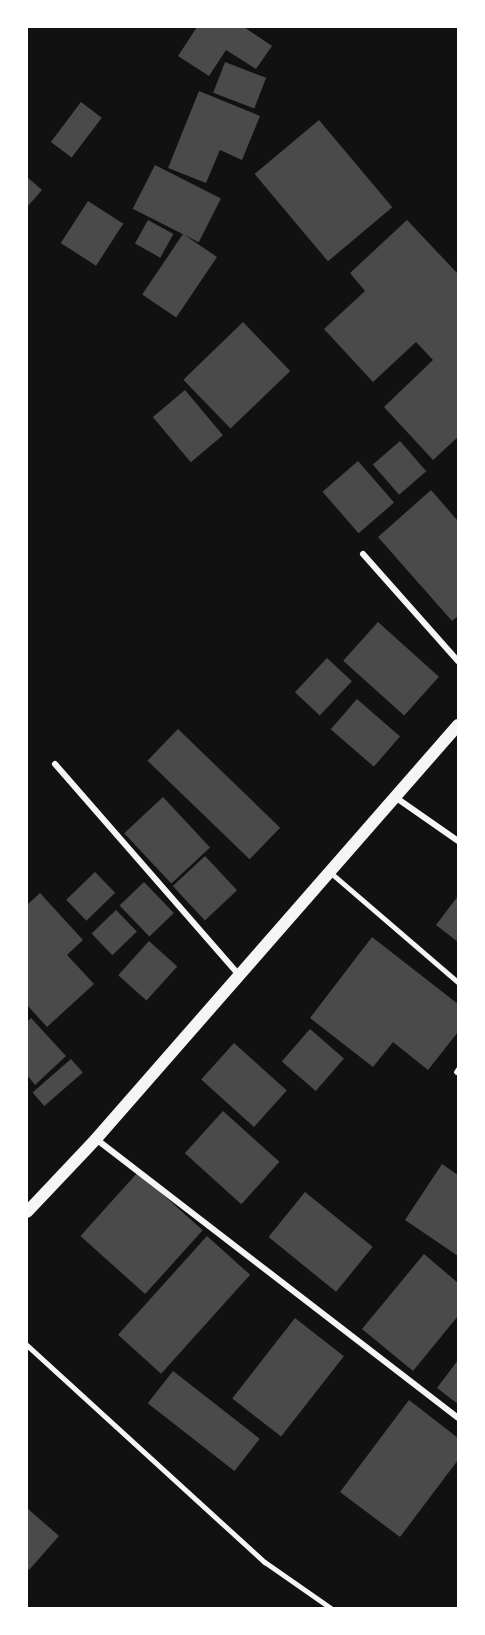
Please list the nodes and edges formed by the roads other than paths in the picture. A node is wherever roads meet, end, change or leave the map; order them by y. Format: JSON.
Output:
{"nodes":[{"id":1,"x":363,"y":554,"type":"dead end"},
{"id":2,"x":458,"y":661,"type":"edge"},
{"id":3,"x":458,"y":725,"type":"edge"},
{"id":4,"x":55,"y":764,"type":"dead end"},
{"id":5,"x":394,"y":797,"type":"junction"},
{"id":6,"x":458,"y":841,"type":"edge"},
{"id":7,"x":329,"y":872,"type":"junction"},
{"id":8,"x":239,"y":975,"type":"junction"},
{"id":9,"x":458,"y":982,"type":"edge"},
{"id":10,"x":96,"y":1139,"type":"junction"},
{"id":11,"x":27,"y":1212,"type":"edge"},
{"id":12,"x":27,"y":1346,"type":"edge"},
{"id":13,"x":458,"y":1418,"type":"edge"},
{"id":14,"x":331,"y":1608,"type":"edge"}],
"edges":[{"from":1,"to":2,"type":"street"},
{"from":3,"to":5,"type":"main road"},
{"from":4,"to":8,"type":"street"},
{"from":5,"to":6,"type":"street"},
{"from":5,"to":7,"type":"main road"},
{"from":7,"to":8,"type":"main road"},
{"from":7,"to":9,"type":"lane"},
{"from":8,"to":10,"type":"main road"},
{"from":10,"to":11,"type":"main road"},
{"from":10,"to":13,"type":"street"},
{"from":12,"to":14,"type":"lane"}]}
